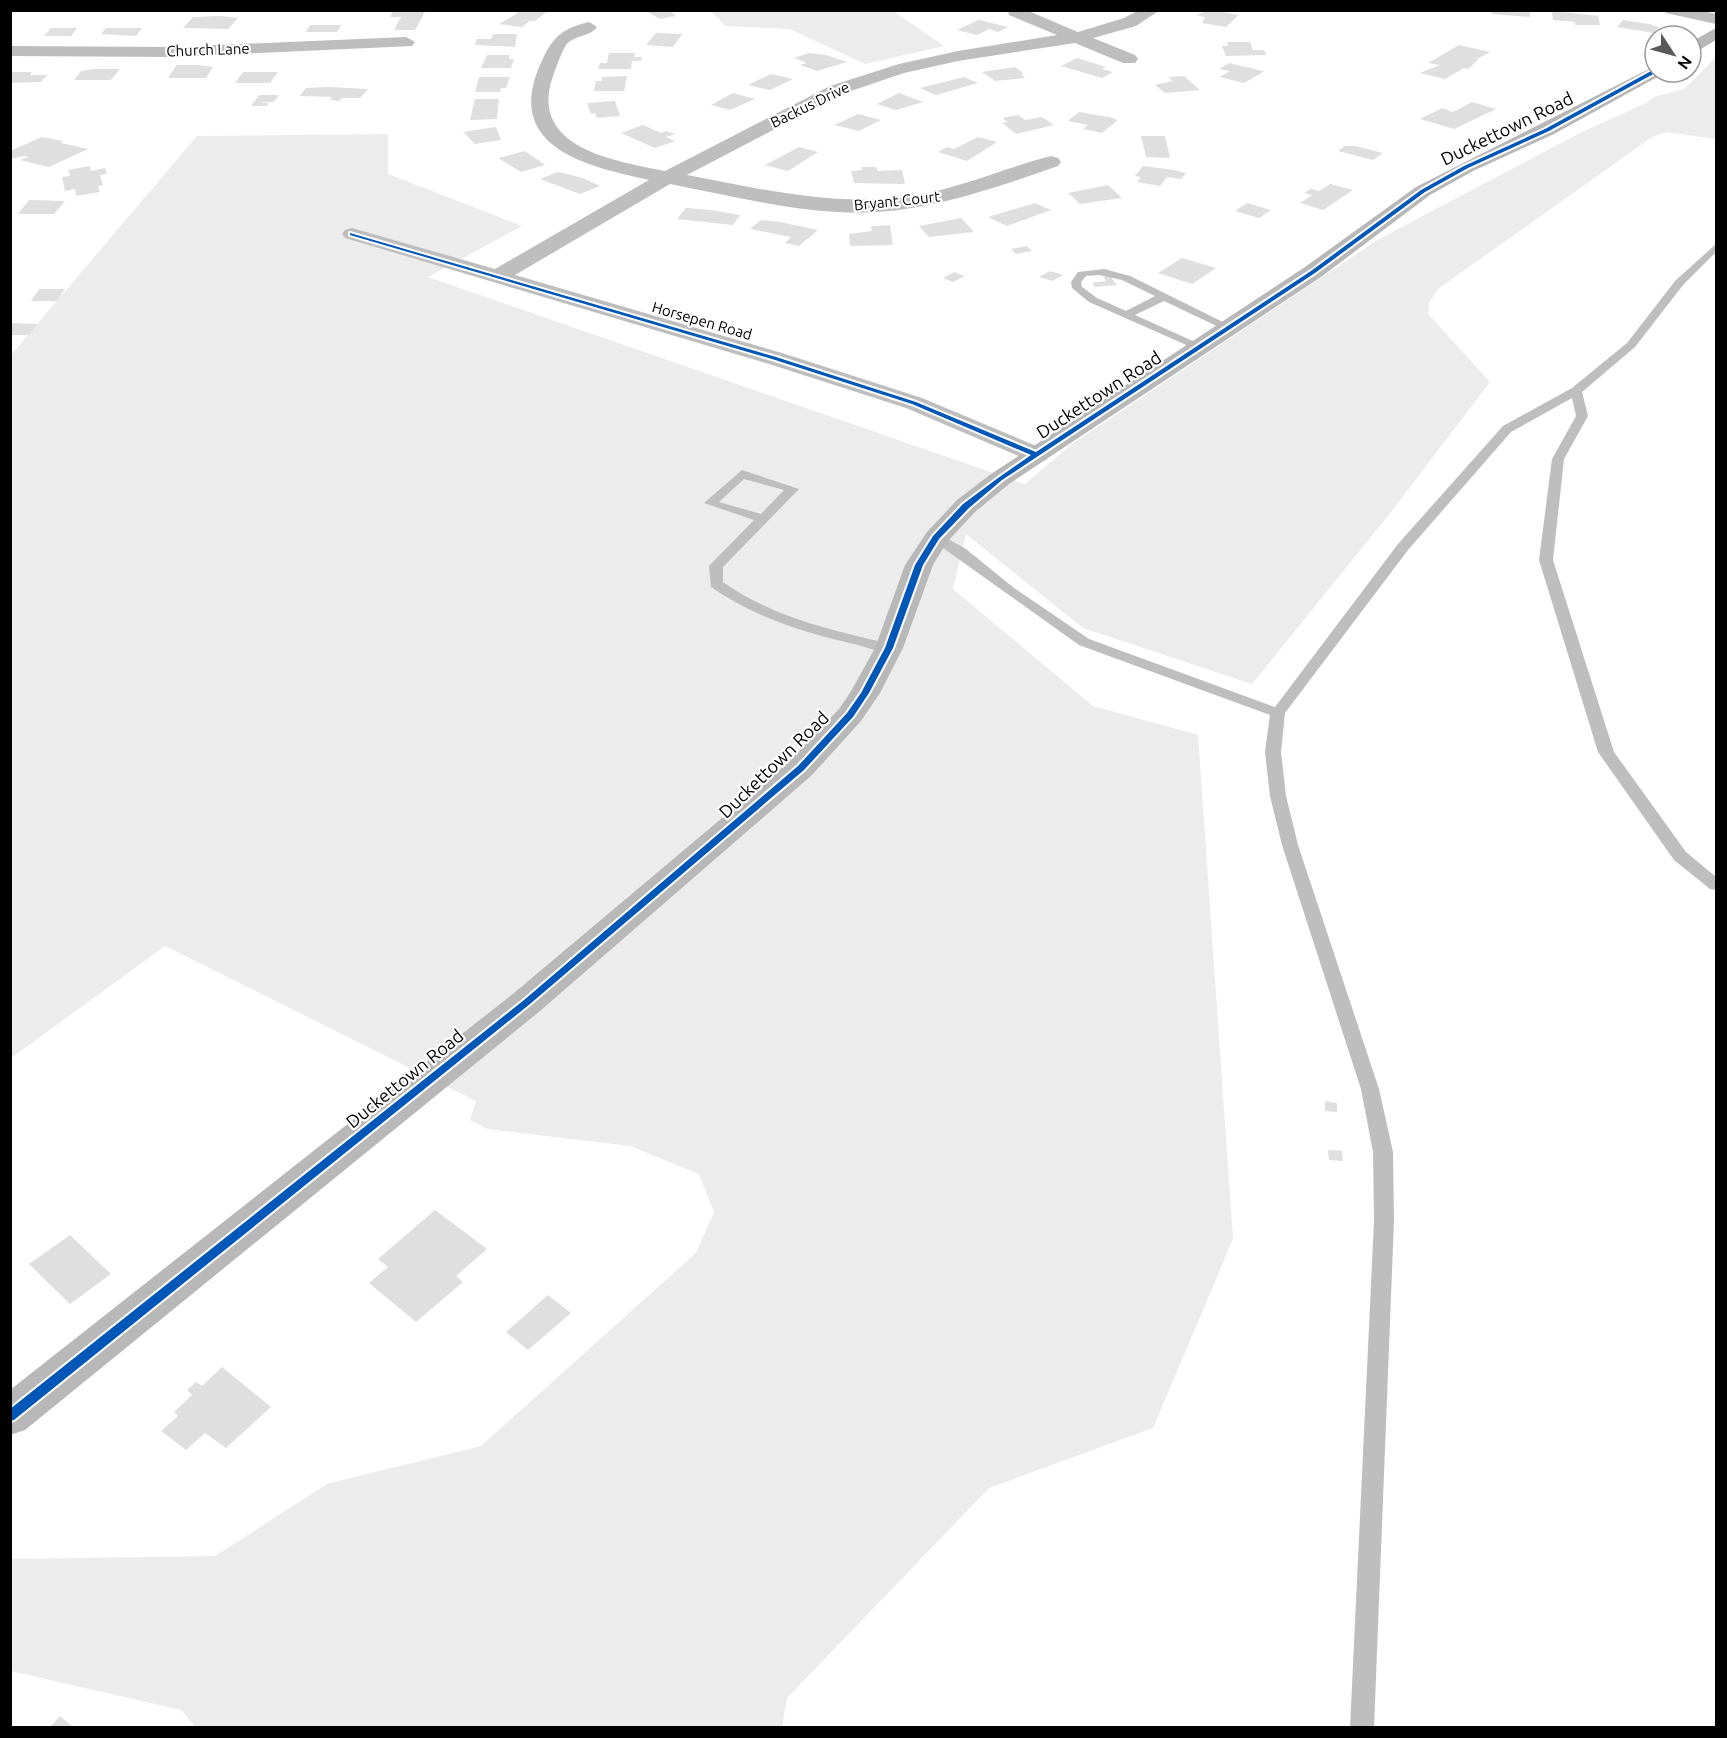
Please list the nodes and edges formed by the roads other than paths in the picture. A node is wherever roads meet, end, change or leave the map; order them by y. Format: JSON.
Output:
{"nodes":[{"id":1,"x":1152,"y":10,"type":"edge"},
{"id":2,"x":1672,"y":10,"type":"edge"},
{"id":3,"x":1015,"y":12,"type":"edge"},
{"id":4,"x":1716,"y":19,"type":"edge"},
{"id":5,"x":589,"y":27,"type":"dead end"},
{"id":6,"x":1716,"y":33,"type":"edge"},
{"id":7,"x":1078,"y":37,"type":"junction"},
{"id":8,"x":406,"y":42,"type":"dead end"},
{"id":9,"x":1703,"y":42,"type":"edge"},
{"id":10,"x":10,"y":51,"type":"edge"},
{"id":11,"x":1129,"y":59,"type":"dead end"},
{"id":12,"x":1643,"y":77,"type":"edge"},
{"id":13,"x":1051,"y":162,"type":"dead end"},
{"id":14,"x":668,"y":177,"type":"junction"},
{"id":15,"x":352,"y":234,"type":"dead end"},
{"id":16,"x":1716,"y":247,"type":"edge"},
{"id":17,"x":497,"y":277,"type":"junction"},
{"id":18,"x":1165,"y":296,"type":"junction"},
{"id":19,"x":1129,"y":314,"type":"junction"},
{"id":20,"x":1229,"y":328,"type":"junction"},
{"id":21,"x":1200,"y":348,"type":"junction"},
{"id":22,"x":1576,"y":390,"type":"junction"},
{"id":23,"x":1037,"y":455,"type":"junction"},
{"id":24,"x":764,"y":519,"type":"junction"},
{"id":25,"x":936,"y":538,"type":"junction"},
{"id":26,"x":889,"y":648,"type":"junction"},
{"id":27,"x":1278,"y":713,"type":"junction"},
{"id":28,"x":1716,"y":885,"type":"edge"},
{"id":29,"x":10,"y":1416,"type":"edge"},
{"id":30,"x":1362,"y":1728,"type":"edge"}],
"edges":[{"from":1,"to":7,"type":"street","name":"Backus Drive"},
{"from":2,"to":4,"type":"street"},
{"from":3,"to":7,"type":"street"},
{"from":5,"to":14,"type":"street","name":"Bryant Court"},
{"from":6,"to":9,"type":"street"},
{"from":7,"to":11,"type":"street"},
{"from":7,"to":14,"type":"street","name":"Backus Drive"},
{"from":8,"to":10,"type":"street","name":"Church Lane"},
{"from":12,"to":20,"type":"street","name":"Duckettown Road"},
{"from":13,"to":14,"type":"street","name":"Bryant Court"},
{"from":14,"to":17,"type":"street","name":"Backus Drive"},
{"from":15,"to":17,"type":"street","name":"Horsepen Road"},
{"from":16,"to":22,"type":"lane"},
{"from":17,"to":23,"type":"street","name":"Horsepen Road"},
{"from":18,"to":19,"type":"lane"},
{"from":18,"to":19,"type":"lane"},
{"from":18,"to":20,"type":"lane"},
{"from":19,"to":21,"type":"lane"},
{"from":20,"to":21,"type":"street","name":"Duckettown Road"},
{"from":21,"to":23,"type":"street","name":"Duckettown Road"},
{"from":22,"to":27,"type":"lane"},
{"from":22,"to":28,"type":"lane"},
{"from":23,"to":25,"type":"street","name":"Duckettown Road"},
{"from":24,"to":24,"type":"lane"},
{"from":24,"to":26,"type":"lane"},
{"from":25,"to":26,"type":"street","name":"Duckettown Road"},
{"from":25,"to":27,"type":"lane"},
{"from":26,"to":29,"type":"street","name":"Duckettown Road"},
{"from":27,"to":30,"type":"lane"}]}
